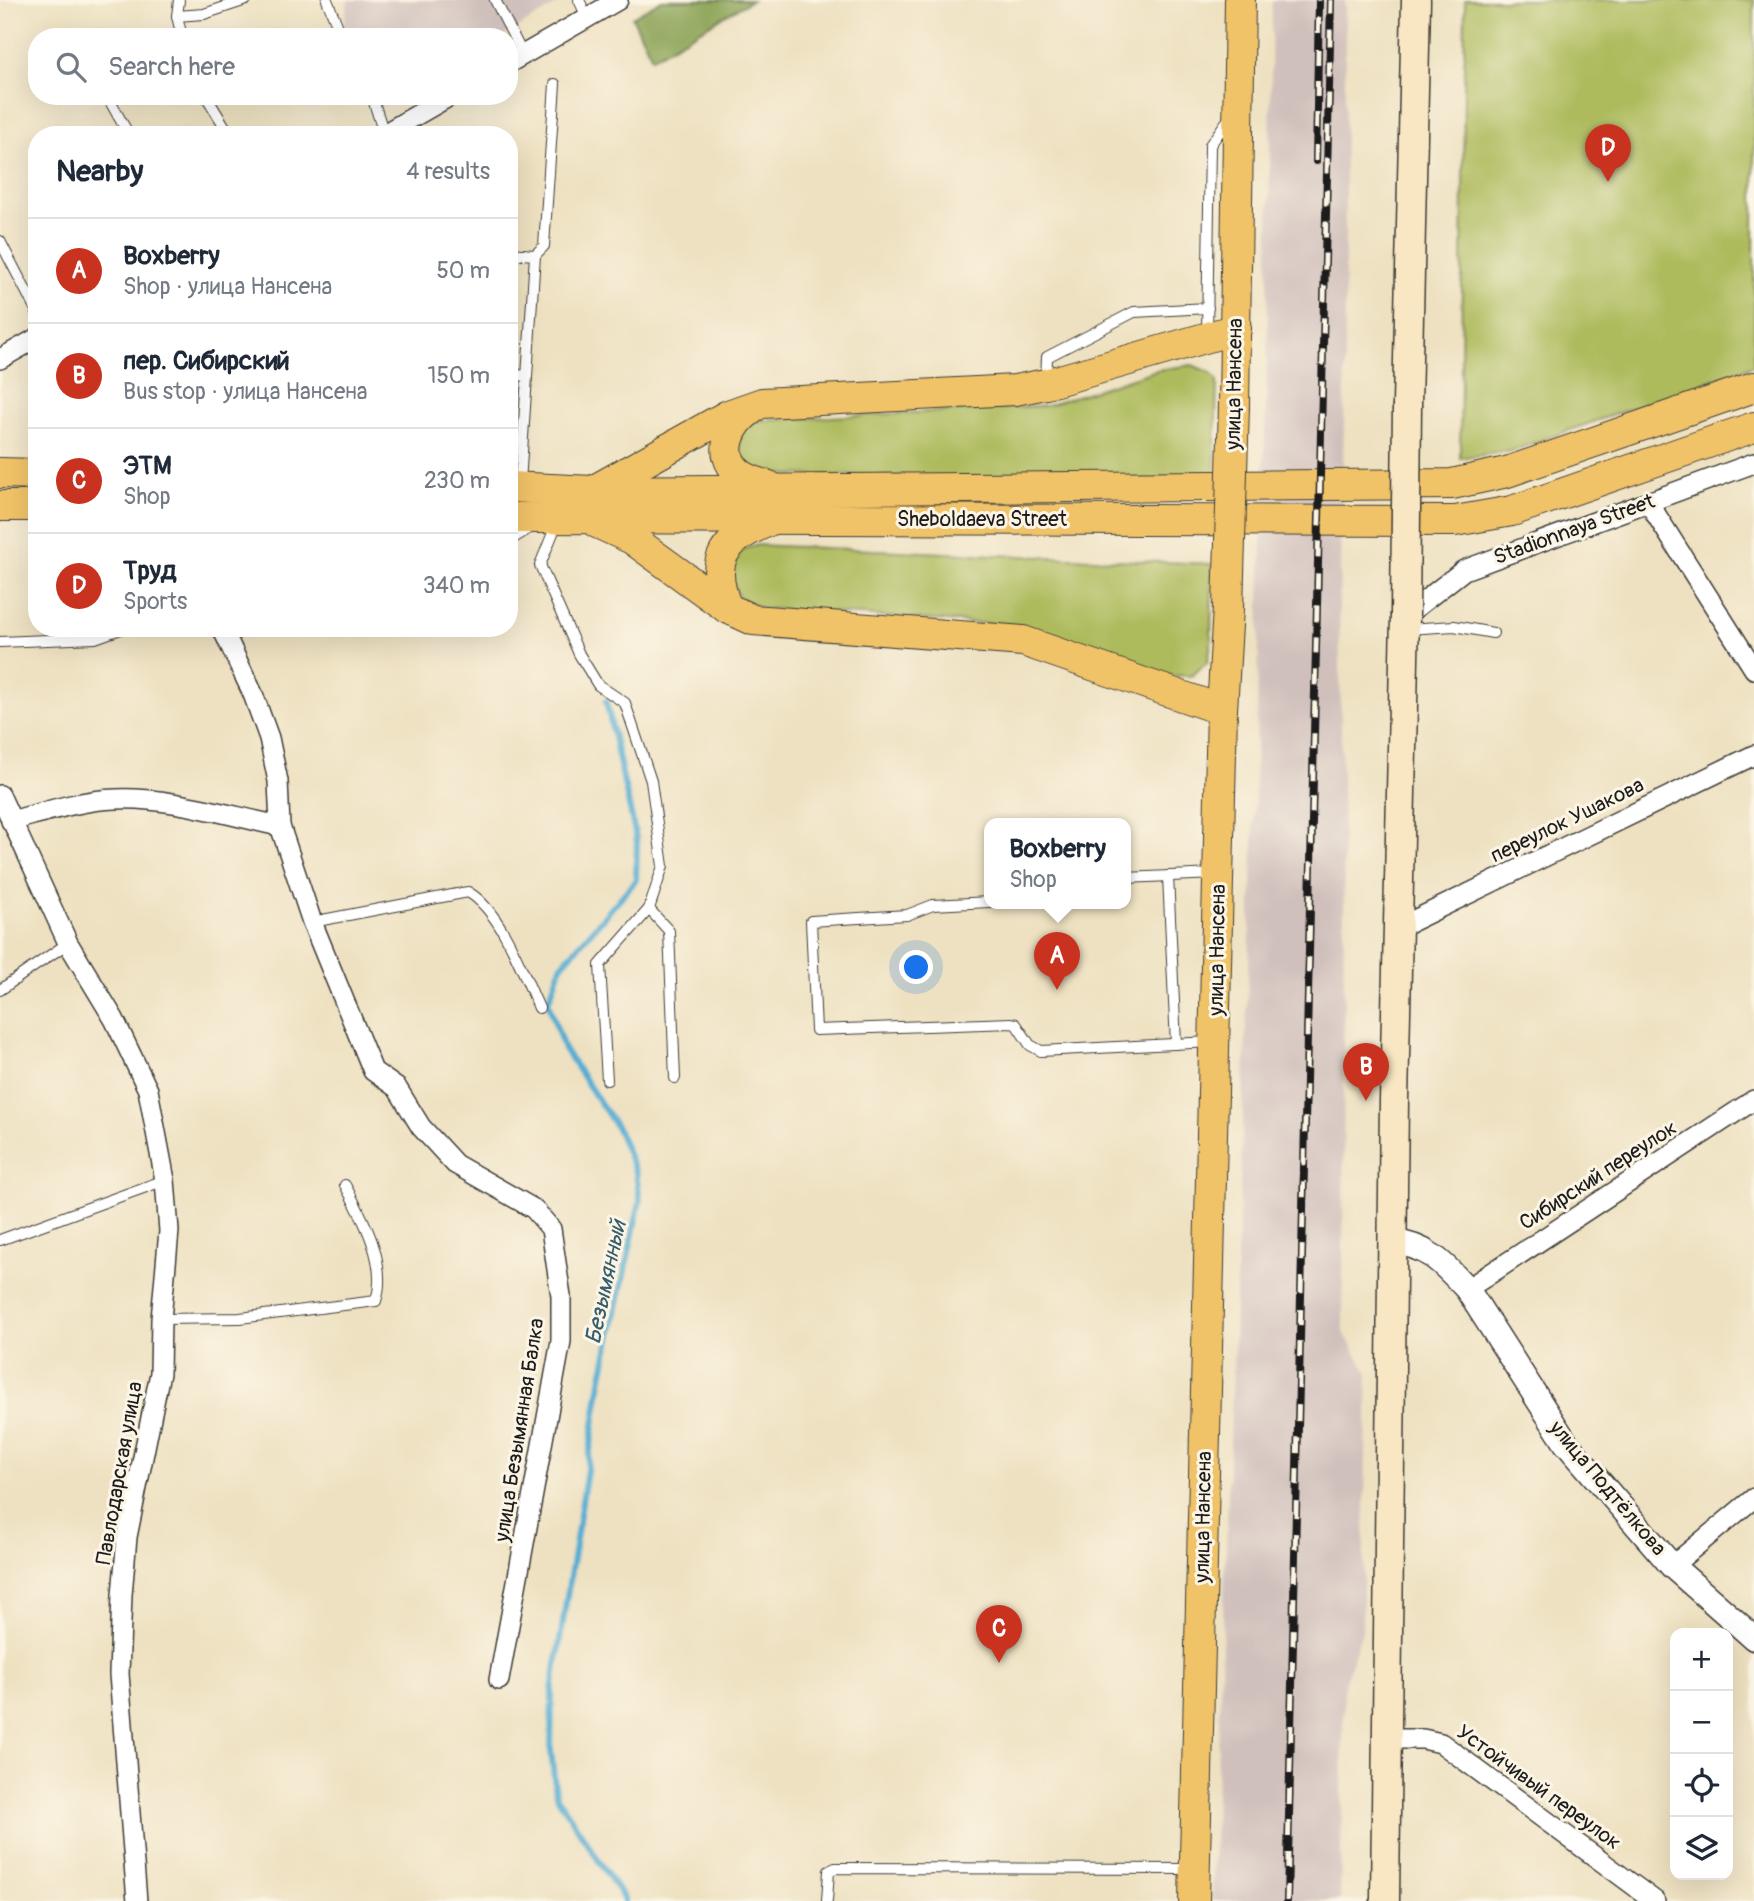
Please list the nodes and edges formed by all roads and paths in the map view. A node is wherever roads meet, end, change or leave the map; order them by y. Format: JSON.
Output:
{"nodes":[{"id":1,"x":179,"y":0,"type":"edge"},
{"id":2,"x":246,"y":0,"type":"edge"},
{"id":3,"x":327,"y":0,"type":"edge"},
{"id":4,"x":495,"y":0,"type":"edge"},
{"id":5,"x":618,"y":0,"type":"edge"},
{"id":6,"x":1240,"y":0,"type":"edge"},
{"id":7,"x":1416,"y":0,"type":"edge"},
{"id":8,"x":583,"y":9,"type":"edge"},
{"id":9,"x":177,"y":16,"type":"junction"},
{"id":10,"x":179,"y":28,"type":"edge"},
{"id":11,"x":338,"y":28,"type":"edge"},
{"id":12,"x":505,"y":28,"type":"edge"},
{"id":13,"x":518,"y":58,"type":"edge"},
{"id":14,"x":555,"y":84,"type":"dead end"},
{"id":15,"x":112,"y":105,"type":"edge"},
{"id":16,"x":212,"y":105,"type":"edge"},
{"id":17,"x":375,"y":105,"type":"edge"},
{"id":18,"x":434,"y":105,"type":"edge"},
{"id":19,"x":1239,"y":105,"type":"junction"},
{"id":20,"x":124,"y":126,"type":"edge"},
{"id":21,"x":224,"y":126,"type":"edge"},
{"id":22,"x":381,"y":126,"type":"edge"},
{"id":23,"x":397,"y":126,"type":"edge"},
{"id":24,"x":0,"y":241,"type":"edge"},
{"id":25,"x":518,"y":254,"type":"edge"},
{"id":26,"x":535,"y":255,"type":"junction"},
{"id":27,"x":28,"y":295,"type":"edge"},
{"id":28,"x":1208,"y":307,"type":"junction"},
{"id":29,"x":1236,"y":329,"type":"junction"},
{"id":30,"x":1207,"y":337,"type":"junction"},
{"id":31,"x":28,"y":343,"type":"edge"},
{"id":32,"x":0,"y":359,"type":"edge"},
{"id":33,"x":518,"y":375,"type":"edge"},
{"id":34,"x":527,"y":376,"type":"junction"},
{"id":35,"x":1046,"y":384,"type":"junction"},
{"id":36,"x":1754,"y":387,"type":"edge"},
{"id":37,"x":762,"y":403,"type":"junction"},
{"id":38,"x":1754,"y":427,"type":"edge"},
{"id":39,"x":518,"y":459,"type":"edge"},
{"id":40,"x":1754,"y":463,"type":"edge"},
{"id":41,"x":0,"y":473,"type":"edge"},
{"id":42,"x":28,"y":474,"type":"edge"},
{"id":43,"x":518,"y":488,"type":"edge"},
{"id":44,"x":775,"y":488,"type":"junction"},
{"id":45,"x":1648,"y":502,"type":"junction"},
{"id":46,"x":592,"y":505,"type":"junction"},
{"id":47,"x":0,"y":506,"type":"edge"},
{"id":48,"x":28,"y":506,"type":"edge"},
{"id":49,"x":518,"y":518,"type":"edge"},
{"id":50,"x":775,"y":518,"type":"junction"},
{"id":51,"x":551,"y":519,"type":"junction"},
{"id":52,"x":1455,"y":521,"type":"joint"},
{"id":53,"x":518,"y":536,"type":"edge"},
{"id":54,"x":727,"y":608,"type":"junction"},
{"id":55,"x":1405,"y":622,"type":"junction"},
{"id":56,"x":1493,"y":632,"type":"dead end"},
{"id":57,"x":98,"y":637,"type":"edge"},
{"id":58,"x":226,"y":637,"type":"edge"},
{"id":59,"x":0,"y":642,"type":"edge"},
{"id":60,"x":1754,"y":669,"type":"edge"},
{"id":61,"x":1222,"y":710,"type":"junction"},
{"id":62,"x":1754,"y":755,"type":"edge"},
{"id":63,"x":0,"y":795,"type":"edge"},
{"id":64,"x":10,"y":821,"type":"junction"},
{"id":65,"x":280,"y":826,"type":"junction"},
{"id":66,"x":1219,"y":873,"type":"junction"},
{"id":67,"x":1168,"y":876,"type":"junction"},
{"id":68,"x":1131,"y":878,"type":"edge"},
{"id":69,"x":984,"y":902,"type":"edge"},
{"id":70,"x":649,"y":909,"type":"junction"},
{"id":71,"x":312,"y":922,"type":"junction"},
{"id":72,"x":1400,"y":927,"type":"junction"},
{"id":73,"x":68,"y":943,"type":"junction"},
{"id":74,"x":0,"y":990,"type":"edge"},
{"id":75,"x":540,"y":1008,"type":"dead end"},
{"id":76,"x":1214,"y":1042,"type":"junction"},
{"id":77,"x":1176,"y":1044,"type":"junction"},
{"id":78,"x":675,"y":1079,"type":"dead end"},
{"id":79,"x":607,"y":1080,"type":"dead end"},
{"id":80,"x":1754,"y":1100,"type":"edge"},
{"id":81,"x":165,"y":1180,"type":"junction"},
{"id":82,"x":345,"y":1185,"type":"dead end"},
{"id":83,"x":0,"y":1240,"type":"edge"},
{"id":84,"x":1393,"y":1242,"type":"junction"},
{"id":85,"x":1467,"y":1289,"type":"junction"},
{"id":86,"x":161,"y":1319,"type":"junction"},
{"id":87,"x":1754,"y":1499,"type":"edge"},
{"id":88,"x":1672,"y":1566,"type":"junction"},
{"id":89,"x":1754,"y":1638,"type":"edge"},
{"id":90,"x":499,"y":1680,"type":"dead end"},
{"id":91,"x":1386,"y":1739,"type":"junction"},
{"id":92,"x":1194,"y":1869,"type":"junction"},
{"id":93,"x":137,"y":1901,"type":"edge"},
{"id":94,"x":827,"y":1901,"type":"edge"},
{"id":95,"x":1194,"y":1901,"type":"edge"},
{"id":96,"x":1385,"y":1901,"type":"edge"},
{"id":97,"x":1655,"y":1901,"type":"edge"}],
"edges":[{"from":1,"to":9,"type":"lane"},
{"from":2,"to":9,"type":"lane"},
{"from":3,"to":11,"type":"lane"},
{"from":4,"to":12,"type":"lane"},
{"from":5,"to":8,"type":"street"},
{"from":6,"to":19,"type":"main road","name":"улица Нансена"},
{"from":7,"to":55,"type":"main road","bridge":true},
{"from":8,"to":13,"type":"street"},
{"from":9,"to":10,"type":"lane"},
{"from":14,"to":26,"type":"lane"},
{"from":15,"to":20,"type":"lane"},
{"from":16,"to":21,"type":"lane"},
{"from":17,"to":22,"type":"lane"},
{"from":18,"to":23,"type":"street"},
{"from":19,"to":28,"type":"lane"},
{"from":19,"to":29,"type":"main road","name":"улица Нансена"},
{"from":24,"to":27,"type":"lane"},
{"from":25,"to":26,"type":"lane"},
{"from":26,"to":34,"type":"lane"},
{"from":28,"to":30,"type":"lane"},
{"from":28,"to":35,"type":"lane"},
{"from":29,"to":30,"type":"main road"},
{"from":29,"to":61,"type":"main road","name":"улица Нансена","bridge":true},
{"from":30,"to":35,"type":"main road"},
{"from":31,"to":32,"type":"street"},
{"from":33,"to":34,"type":"lane"},
{"from":34,"to":39,"type":"lane"},
{"from":35,"to":37,"type":"main road"},
{"from":36,"to":44,"type":"main road","name":"Sheboldaeva Street"},
{"from":37,"to":44,"type":"main road"},
{"from":37,"to":46,"type":"main road"},
{"from":38,"to":52,"type":"main road","name":"Stadionnaya Street"},
{"from":40,"to":45,"type":"street","name":"Stadionnaya Street"},
{"from":41,"to":42,"type":"main road"},
{"from":43,"to":46,"type":"main road","name":"Sheboldaeva Street"},
{"from":44,"to":46,"type":"main road","name":"Sheboldaeva Street"},
{"from":45,"to":55,"type":"street","name":"Stadionnaya Street"},
{"from":45,"to":60,"type":"street"},
{"from":46,"to":50,"type":"main road","name":"Sheboldaeva Street"},
{"from":46,"to":51,"type":"main road","name":"Sheboldaeva Street"},
{"from":46,"to":54,"type":"main road"},
{"from":47,"to":48,"type":"main road"},
{"from":49,"to":51,"type":"main road","name":"Sheboldaeva Street"},
{"from":50,"to":52,"type":"main road","name":"Sheboldaeva Street"},
{"from":50,"to":54,"type":"main road"},
{"from":51,"to":53,"type":"lane"},
{"from":51,"to":70,"type":"lane"},
{"from":54,"to":61,"type":"main road"},
{"from":55,"to":56,"type":"lane"},
{"from":55,"to":72,"type":"main road"},
{"from":57,"to":59,"type":"lane"},
{"from":58,"to":65,"type":"street","name":"улица Безымянная Балка"},
{"from":61,"to":66,"type":"main road","name":"улица Нансена"},
{"from":62,"to":72,"type":"street","name":"переулок Ушакова"},
{"from":63,"to":64,"type":"street","name":"Павлодарская улица"},
{"from":64,"to":65,"type":"street"},
{"from":64,"to":73,"type":"street","name":"Павлодарская улица"},
{"from":65,"to":71,"type":"street","name":"улица Безымянная Балка"},
{"from":66,"to":67,"type":"lane"},
{"from":66,"to":76,"type":"main road","name":"улица Нансена"},
{"from":67,"to":68,"type":"lane"},
{"from":67,"to":77,"type":"lane"},
{"from":69,"to":77,"type":"lane"},
{"from":70,"to":78,"type":"lane"},
{"from":70,"to":79,"type":"lane"},
{"from":71,"to":75,"type":"lane"},
{"from":71,"to":90,"type":"street","name":"улица Безымянная Балка"},
{"from":72,"to":84,"type":"main road"},
{"from":73,"to":74,"type":"lane"},
{"from":73,"to":81,"type":"street","name":"Павлодарская улица"},
{"from":76,"to":77,"type":"lane"},
{"from":76,"to":92,"type":"main road","name":"улица Нансена"},
{"from":80,"to":85,"type":"street","name":"Сибирский переулок"},
{"from":81,"to":83,"type":"lane"},
{"from":81,"to":86,"type":"street","name":"Павлодарская улица"},
{"from":82,"to":86,"type":"lane"},
{"from":84,"to":85,"type":"street","name":"улица Подтёлкова"},
{"from":84,"to":91,"type":"main road"},
{"from":85,"to":88,"type":"street","name":"улица Подтёлкова"},
{"from":86,"to":93,"type":"street","name":"Павлодарская улица"},
{"from":87,"to":88,"type":"street"},
{"from":88,"to":89,"type":"street","name":"улица Подтёлкова"},
{"from":91,"to":96,"type":"main road"},
{"from":91,"to":97,"type":"street","name":"Устойчивый переулок"},
{"from":92,"to":94,"type":"lane"},
{"from":92,"to":95,"type":"main road","name":"улица Нансена"}]}
